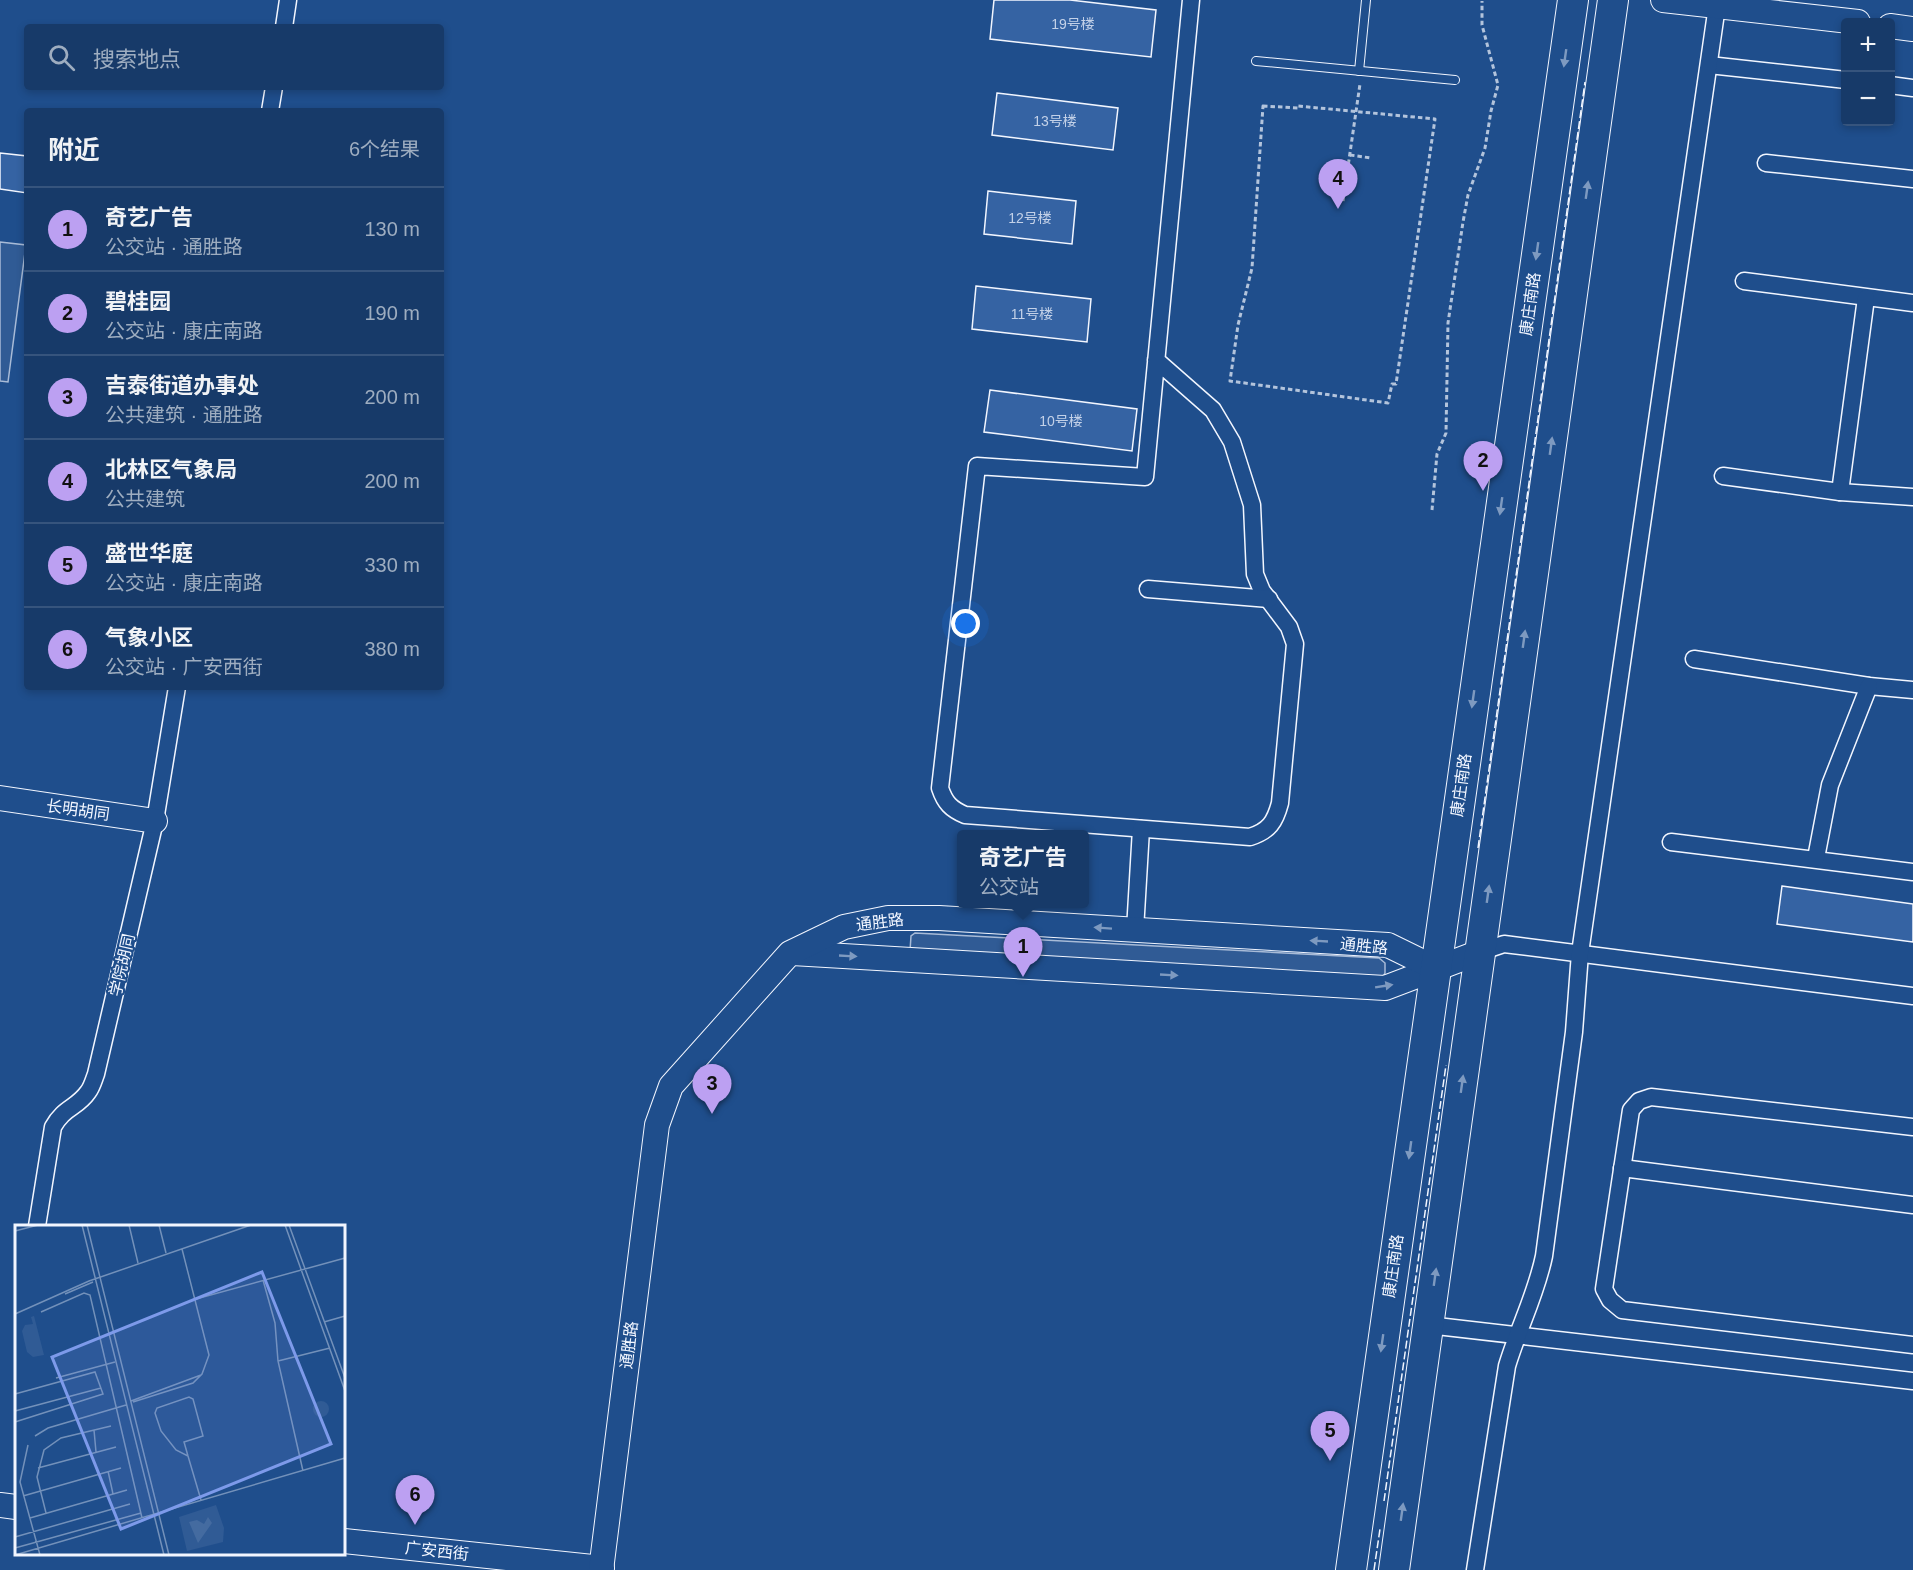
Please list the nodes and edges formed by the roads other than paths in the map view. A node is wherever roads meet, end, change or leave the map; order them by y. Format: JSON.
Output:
{"nodes":[{"id":1,"x":288,"y":0,"type":"edge"},
{"id":2,"x":1191,"y":0,"type":"edge"},
{"id":3,"x":1366,"y":0,"type":"edge"},
{"id":4,"x":1573,"y":0,"type":"edge"},
{"id":5,"x":1613,"y":0,"type":"edge"},
{"id":6,"x":1663,"y":0,"type":"edge"},
{"id":7,"x":1718,"y":6,"type":"junction"},
{"id":8,"x":1841,"y":20,"type":"edge"},
{"id":9,"x":284,"y":24,"type":"edge"},
{"id":10,"x":1895,"y":27,"type":"edge"},
{"id":11,"x":1913,"y":29,"type":"edge"},
{"id":12,"x":1256,"y":61,"type":"dead end"},
{"id":13,"x":1709,"y":65,"type":"junction"},
{"id":14,"x":1361,"y":71,"type":"junction"},
{"id":15,"x":1455,"y":80,"type":"dead end"},
{"id":16,"x":1841,"y":80,"type":"edge"},
{"id":17,"x":1895,"y":86,"type":"edge"},
{"id":18,"x":1913,"y":88,"type":"edge"},
{"id":19,"x":274,"y":90,"type":"edge"},
{"id":20,"x":270,"y":108,"type":"edge"},
{"id":21,"x":1766,"y":163,"type":"dead end"},
{"id":22,"x":1913,"y":179,"type":"edge"},
{"id":23,"x":1744,"y":281,"type":"dead end"},
{"id":24,"x":1866,"y":298,"type":"junction"},
{"id":25,"x":1913,"y":303,"type":"edge"},
{"id":26,"x":1156,"y":360,"type":"junction"},
{"id":27,"x":1724,"y":477,"type":"dead end"},
{"id":28,"x":1840,"y":492,"type":"junction"},
{"id":29,"x":1913,"y":497,"type":"edge"},
{"id":30,"x":1148,"y":589,"type":"dead end"},
{"id":31,"x":1269,"y":599,"type":"junction"},
{"id":32,"x":1694,"y":659,"type":"dead end"},
{"id":33,"x":1869,"y":686,"type":"junction"},
{"id":34,"x":177,"y":690,"type":"edge"},
{"id":35,"x":1913,"y":690,"type":"edge"},
{"id":36,"x":0,"y":798,"type":"edge"},
{"id":37,"x":155,"y":821,"type":"junction"},
{"id":38,"x":1141,"y":829,"type":"junction"},
{"id":39,"x":1671,"y":842,"type":"dead end"},
{"id":40,"x":1816,"y":858,"type":"junction"},
{"id":41,"x":1913,"y":872,"type":"edge"},
{"id":42,"x":1135,"y":930,"type":"junction"},
{"id":43,"x":1480,"y":952,"type":"junction"},
{"id":44,"x":790,"y":953,"type":"junction"},
{"id":45,"x":1580,"y":953,"type":"junction"},
{"id":46,"x":1435,"y":968,"type":"junction"},
{"id":47,"x":1913,"y":996,"type":"edge"},
{"id":48,"x":1913,"y":1128,"type":"edge"},
{"id":49,"x":1622,"y":1168,"type":"junction"},
{"id":50,"x":1913,"y":1205,"type":"edge"},
{"id":51,"x":36,"y":1225,"type":"edge"},
{"id":52,"x":1428,"y":1325,"type":"junction"},
{"id":53,"x":1516,"y":1335,"type":"junction"},
{"id":54,"x":1913,"y":1345,"type":"edge"},
{"id":55,"x":1913,"y":1381,"type":"edge"},
{"id":56,"x":345,"y":1541,"type":"edge"},
{"id":57,"x":602,"y":1569,"type":"edge"},
{"id":58,"x":1351,"y":1570,"type":"edge"},
{"id":59,"x":1394,"y":1570,"type":"edge"},
{"id":60,"x":1475,"y":1570,"type":"edge"}],
"edges":[{"from":1,"to":9,"type":"street"},
{"from":2,"to":26,"type":"street"},
{"from":3,"to":14,"type":"lane"},
{"from":4,"to":46,"type":"highway","name":"康庄南路","one_way":true},
{"from":43,"to":5,"type":"highway","one_way":true},
{"from":6,"to":7,"type":"street"},
{"from":7,"to":8,"type":"street"},
{"from":7,"to":13,"type":"street"},
{"from":10,"to":11,"type":"street"},
{"from":12,"to":14,"type":"lane"},
{"from":13,"to":16,"type":"street"},
{"from":13,"to":45,"type":"street"},
{"from":14,"to":15,"type":"lane"},
{"from":17,"to":18,"type":"street"},
{"from":19,"to":20,"type":"street"},
{"from":21,"to":22,"type":"street"},
{"from":23,"to":24,"type":"street"},
{"from":24,"to":25,"type":"street"},
{"from":24,"to":28,"type":"street"},
{"from":26,"to":31,"type":"street"},
{"from":26,"to":38,"type":"street"},
{"from":27,"to":28,"type":"street"},
{"from":28,"to":29,"type":"street"},
{"from":30,"to":31,"type":"street"},
{"from":31,"to":38,"type":"street"},
{"from":32,"to":33,"type":"street"},
{"from":33,"to":35,"type":"street"},
{"from":33,"to":40,"type":"street"},
{"from":34,"to":37,"type":"street","name":"学院胡同"},
{"from":36,"to":37,"type":"street","name":"长明胡同"},
{"from":37,"to":51,"type":"street","name":"学院胡同"},
{"from":38,"to":42,"type":"street"},
{"from":39,"to":40,"type":"street"},
{"from":40,"to":41,"type":"street"},
{"from":42,"to":44,"type":"street","name":"通胜路","one_way":true},
{"from":46,"to":42,"type":"street","name":"通胜路","one_way":true},
{"from":43,"to":45,"type":"street"},
{"from":43,"to":46,"type":"street"},
{"from":52,"to":43,"type":"highway","one_way":true},
{"from":44,"to":46,"type":"street","name":"通胜路","one_way":true},
{"from":44,"to":57,"type":"street","name":"通胜路"},
{"from":45,"to":47,"type":"street"},
{"from":45,"to":53,"type":"street"},
{"from":46,"to":58,"type":"highway","name":"康庄南路","one_way":true},
{"from":48,"to":49,"type":"street"},
{"from":49,"to":50,"type":"street"},
{"from":49,"to":54,"type":"street"},
{"from":52,"to":53,"type":"street"},
{"from":59,"to":52,"type":"highway","one_way":true},
{"from":53,"to":55,"type":"street"},
{"from":53,"to":60,"type":"street"},
{"from":56,"to":57,"type":"street","name":"广安西街"}]}
